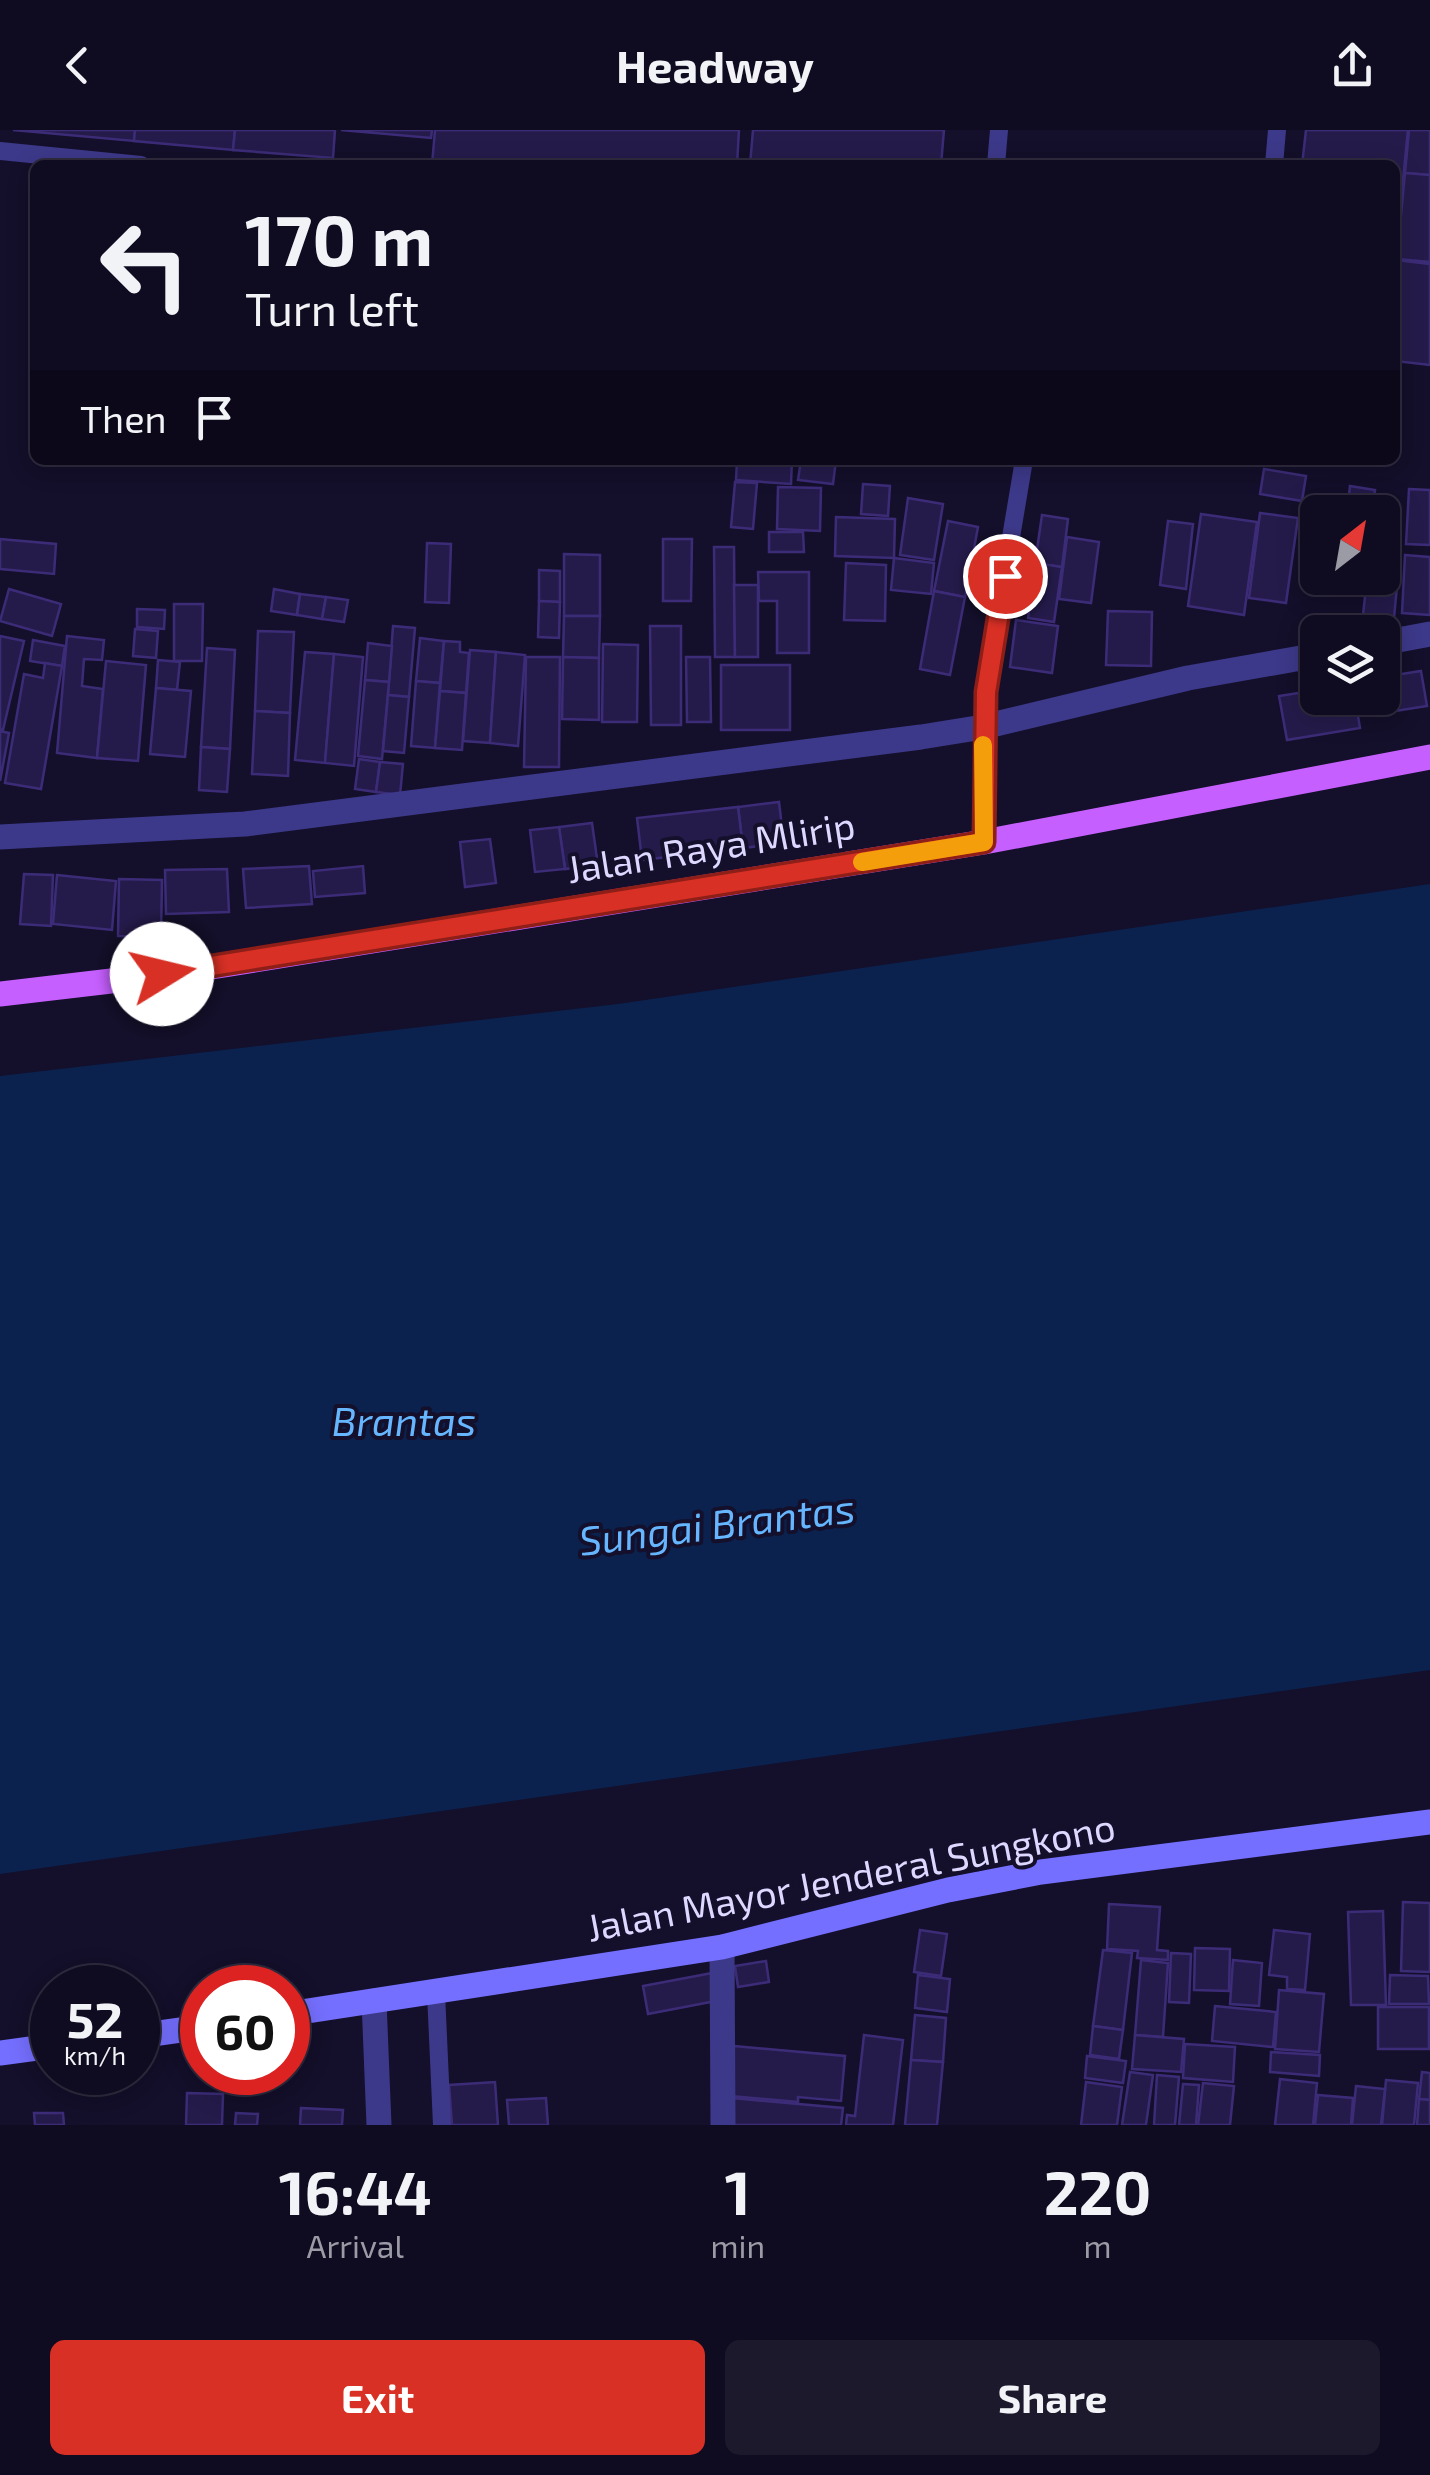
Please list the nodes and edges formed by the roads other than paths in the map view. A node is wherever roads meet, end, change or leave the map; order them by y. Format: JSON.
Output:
{"nodes":[{"id":1,"x":999,"y":130,"type":"edge"},
{"id":2,"x":1278,"y":130,"type":"edge"},
{"id":3,"x":0,"y":150,"type":"edge"},
{"id":4,"x":94,"y":160,"type":"edge"},
{"id":5,"x":996,"y":160,"type":"edge"},
{"id":6,"x":1275,"y":160,"type":"edge"},
{"id":7,"x":1023,"y":465,"type":"edge"},
{"id":8,"x":1430,"y":634,"type":"edge"},
{"id":9,"x":1400,"y":640,"type":"edge"},
{"id":10,"x":1300,"y":657,"type":"edge"},
{"id":11,"x":983,"y":727,"type":"junction"},
{"id":12,"x":1430,"y":756,"type":"edge"},
{"id":13,"x":0,"y":837,"type":"edge"},
{"id":14,"x":984,"y":842,"type":"junction"},
{"id":15,"x":0,"y":994,"type":"edge"},
{"id":16,"x":1430,"y":1822,"type":"edge"},
{"id":17,"x":722,"y":1947,"type":"junction"},
{"id":18,"x":436,"y":1993,"type":"junction"},
{"id":19,"x":374,"y":2001,"type":"junction"},
{"id":20,"x":310,"y":2011,"type":"edge"},
{"id":21,"x":30,"y":2049,"type":"edge"},
{"id":22,"x":0,"y":2053,"type":"edge"},
{"id":23,"x":379,"y":2125,"type":"edge"},
{"id":24,"x":442,"y":2125,"type":"edge"},
{"id":25,"x":723,"y":2125,"type":"edge"}],
"edges":[{"from":1,"to":5,"type":"lane"},
{"from":2,"to":6,"type":"lane"},
{"from":3,"to":4,"type":"lane"},
{"from":7,"to":11,"type":"lane"},
{"from":8,"to":9,"type":"street"},
{"from":10,"to":11,"type":"street"},
{"from":11,"to":13,"type":"street"},
{"from":11,"to":14,"type":"lane"},
{"from":12,"to":14,"type":"main road","name":"Jalan Raya Mlirip"},
{"from":14,"to":15,"type":"main road","name":"Jalan Raya Mlirip"},
{"from":16,"to":17,"type":"main road","name":"Jalan Mayor Jenderal Sungkono"},
{"from":17,"to":18,"type":"main road","name":"Jalan Mayor Jenderal Sungkono"},
{"from":17,"to":25,"type":"street"},
{"from":18,"to":19,"type":"main road","name":"Jalan Mayor Jenderal Sungkono"},
{"from":18,"to":24,"type":"lane"},
{"from":19,"to":20,"type":"main road","name":"Jalan Mayor Jenderal Sungkono"},
{"from":19,"to":23,"type":"street"},
{"from":21,"to":22,"type":"main road"}]}
